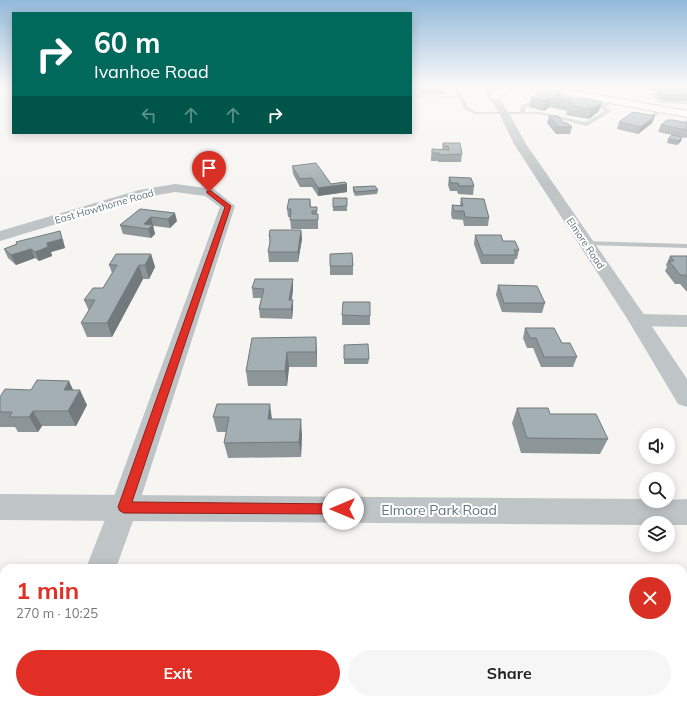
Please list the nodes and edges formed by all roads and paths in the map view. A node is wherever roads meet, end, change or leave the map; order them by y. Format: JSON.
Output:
{"nodes":[{"id":1,"x":508,"y":120,"type":"edge"},
{"id":2,"x":569,"y":120,"type":"edge"},
{"id":3,"x":594,"y":120,"type":"edge"},
{"id":4,"x":677,"y":123,"type":"edge"},
{"id":5,"x":686,"y":124,"type":"edge"},
{"id":6,"x":0,"y":236,"type":"edge"},
{"id":7,"x":586,"y":244,"type":"junction"},
{"id":8,"x":687,"y":246,"type":"edge"},
{"id":9,"x":638,"y":320,"type":"junction"},
{"id":10,"x":687,"y":321,"type":"edge"},
{"id":11,"x":687,"y":398,"type":"edge"},
{"id":12,"x":0,"y":507,"type":"edge"},
{"id":13,"x":124,"y":507,"type":"junction"},
{"id":14,"x":687,"y":512,"type":"edge"},
{"id":15,"x":103,"y":564,"type":"edge"}],
"edges":[{"from":1,"to":7,"type":"street","name":"Elmore Road"},
{"from":2,"to":3,"type":"lane"},
{"from":4,"to":5,"type":"lane"},
{"from":6,"to":13,"type":"street","name":"East Hawthorne Road"},
{"from":7,"to":8,"type":"lane"},
{"from":7,"to":9,"type":"street","name":"Elmore Road"},
{"from":9,"to":10,"type":"street"},
{"from":9,"to":11,"type":"street","name":"Elmore Road"},
{"from":12,"to":13,"type":"street","name":"Elmore Park Road"},
{"from":13,"to":14,"type":"street","name":"Elmore Park Road"},
{"from":13,"to":15,"type":"street"}]}
